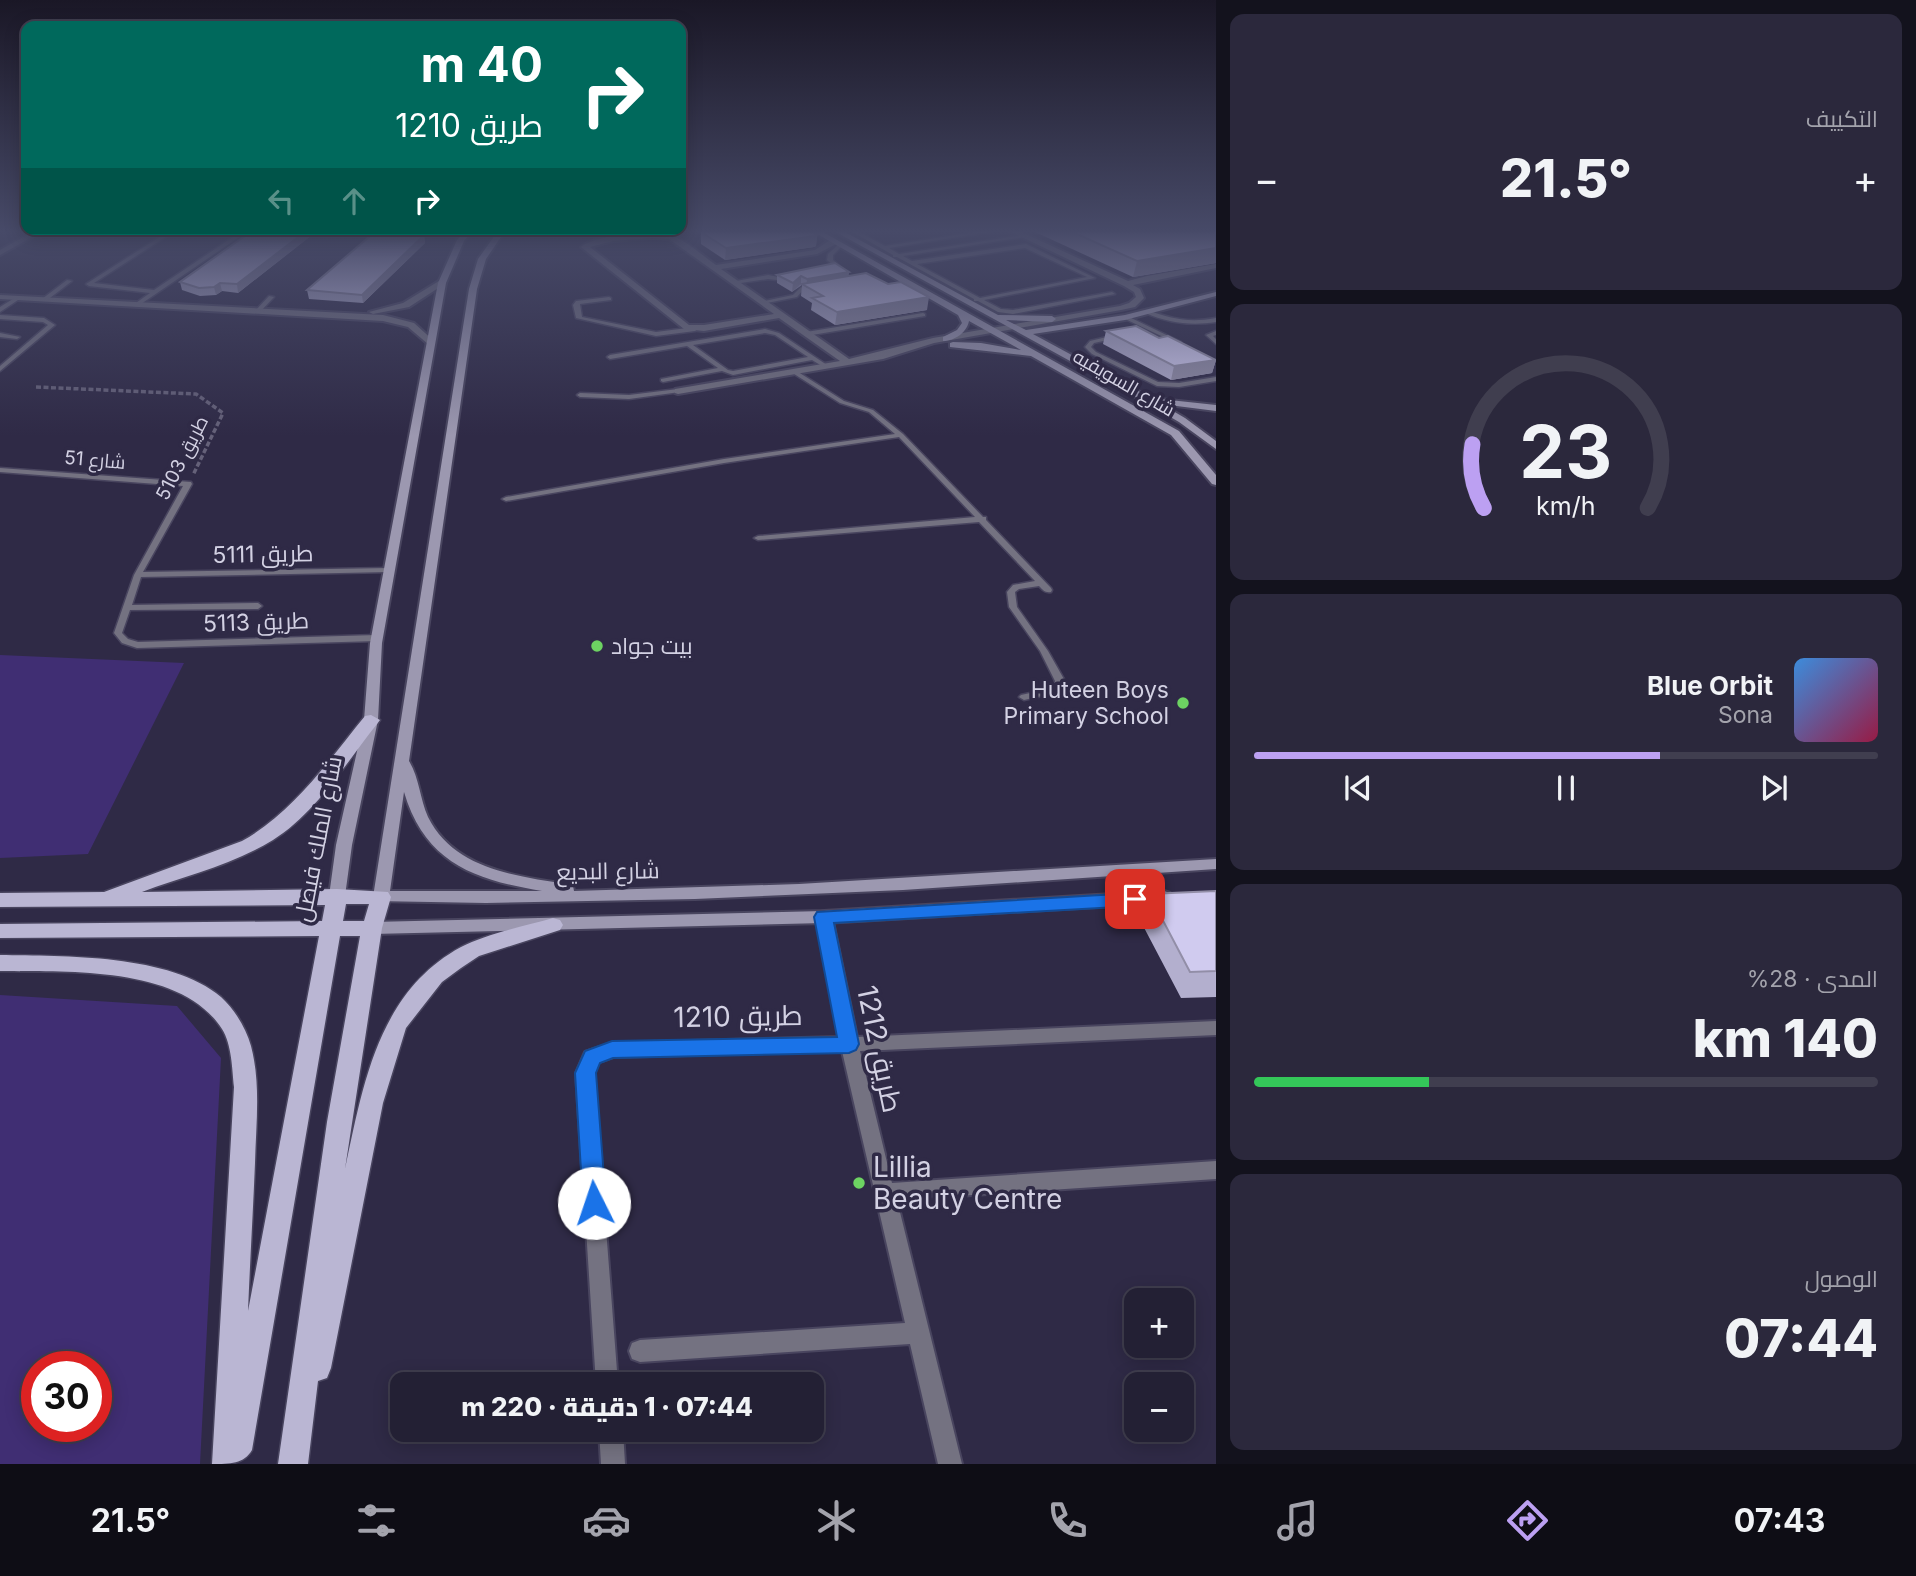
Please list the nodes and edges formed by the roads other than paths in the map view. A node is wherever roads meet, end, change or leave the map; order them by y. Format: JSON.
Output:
{"nodes":[{"id":1,"x":16,"y":299,"type":"edge"},
{"id":2,"x":35,"y":299,"type":"edge"},
{"id":3,"x":144,"y":299,"type":"edge"},
{"id":4,"x":269,"y":299,"type":"edge"},
{"id":5,"x":415,"y":299,"type":"edge"},
{"id":6,"x":439,"y":299,"type":"edge"},
{"id":7,"x":471,"y":299,"type":"edge"},
{"id":8,"x":606,"y":299,"type":"edge"},
{"id":9,"x":651,"y":299,"type":"edge"},
{"id":10,"x":758,"y":299,"type":"edge"},
{"id":11,"x":777,"y":299,"type":"edge"},
{"id":12,"x":937,"y":299,"type":"edge"},
{"id":13,"x":962,"y":299,"type":"edge"},
{"id":14,"x":980,"y":299,"type":"edge"},
{"id":15,"x":1083,"y":299,"type":"edge"},
{"id":16,"x":1139,"y":299,"type":"edge"},
{"id":17,"x":1198,"y":299,"type":"edge"},
{"id":18,"x":44,"y":300,"type":"joint"},
{"id":19,"x":976,"y":300,"type":"joint"},
{"id":20,"x":762,"y":302,"type":"junction"},
{"id":21,"x":136,"y":305,"type":"junction"},
{"id":22,"x":0,"y":310,"type":"edge"},
{"id":23,"x":258,"y":311,"type":"junction"},
{"id":24,"x":1102,"y":312,"type":"junction"},
{"id":25,"x":1147,"y":312,"type":"junction"},
{"id":26,"x":962,"y":314,"type":"junction"},
{"id":27,"x":330,"y":315,"type":"junction"},
{"id":28,"x":780,"y":315,"type":"junction"},
{"id":29,"x":923,"y":315,"type":"edge"},
{"id":30,"x":992,"y":316,"type":"junction"},
{"id":31,"x":0,"y":317,"type":"edge"},
{"id":32,"x":10,"y":317,"type":"junction"},
{"id":33,"x":1121,"y":318,"type":"junction"},
{"id":34,"x":1052,"y":319,"type":"junction"},
{"id":35,"x":1216,"y":320,"type":"edge"},
{"id":36,"x":0,"y":324,"type":"edge"},
{"id":37,"x":1013,"y":327,"type":"junction"},
{"id":38,"x":1065,"y":327,"type":"junction"},
{"id":39,"x":695,"y":329,"type":"junction"},
{"id":40,"x":1154,"y":330,"type":"junction"},
{"id":41,"x":995,"y":331,"type":"junction"},
{"id":42,"x":1142,"y":332,"type":"edge"},
{"id":43,"x":1216,"y":332,"type":"edge"},
{"id":44,"x":1024,"y":333,"type":"junction"},
{"id":45,"x":806,"y":334,"type":"junction"},
{"id":46,"x":0,"y":335,"type":"edge"},
{"id":47,"x":1120,"y":336,"type":"edge"},
{"id":48,"x":17,"y":337,"type":"dead end"},
{"id":49,"x":1007,"y":337,"type":"junction"},
{"id":50,"x":431,"y":342,"type":"junction"},
{"id":51,"x":949,"y":342,"type":"junction"},
{"id":52,"x":1216,"y":342,"type":"edge"},
{"id":53,"x":688,"y":344,"type":"junction"},
{"id":54,"x":1191,"y":349,"type":"edge"},
{"id":55,"x":610,"y":357,"type":"dead end"},
{"id":56,"x":814,"y":358,"type":"junction"},
{"id":57,"x":1076,"y":360,"type":"junction"},
{"id":58,"x":846,"y":361,"type":"junction"},
{"id":59,"x":1049,"y":361,"type":"junction"},
{"id":60,"x":824,"y":365,"type":"junction"},
{"id":61,"x":0,"y":369,"type":"edge"},
{"id":62,"x":722,"y":369,"type":"junction"},
{"id":63,"x":793,"y":370,"type":"junction"},
{"id":64,"x":1216,"y":379,"type":"edge"},
{"id":65,"x":663,"y":380,"type":"dead end"},
{"id":66,"x":678,"y":391,"type":"joint"},
{"id":67,"x":580,"y":395,"type":"dead end"},
{"id":68,"x":1144,"y":398,"type":"junction"},
{"id":69,"x":1216,"y":408,"type":"edge"},
{"id":70,"x":1216,"y":414,"type":"edge"},
{"id":71,"x":1182,"y":420,"type":"junction"},
{"id":72,"x":1175,"y":433,"type":"junction"},
{"id":73,"x":901,"y":435,"type":"junction"},
{"id":74,"x":1216,"y":446,"type":"edge"},
{"id":75,"x":0,"y":470,"type":"edge"},
{"id":76,"x":1216,"y":482,"type":"edge"},
{"id":77,"x":188,"y":484,"type":"joint"},
{"id":78,"x":506,"y":499,"type":"dead end"},
{"id":79,"x":984,"y":519,"type":"junction"},
{"id":80,"x":758,"y":538,"type":"dead end"},
{"id":81,"x":389,"y":570,"type":"junction"},
{"id":82,"x":138,"y":575,"type":"junction"},
{"id":83,"x":1041,"y":583,"type":"junction"},
{"id":84,"x":1048,"y":590,"type":"dead end"},
{"id":85,"x":258,"y":606,"type":"dead end"},
{"id":86,"x":127,"y":608,"type":"junction"},
{"id":87,"x":377,"y":638,"type":"junction"},
{"id":88,"x":137,"y":645,"type":"joint"},
{"id":89,"x":1024,"y":697,"type":"dead end"},
{"id":90,"x":371,"y":720,"type":"junction"},
{"id":91,"x":402,"y":758,"type":"junction"},
{"id":92,"x":1216,"y":864,"type":"edge"},
{"id":93,"x":337,"y":896,"type":"junction"},
{"id":94,"x":603,"y":896,"type":"junction"},
{"id":95,"x":1175,"y":896,"type":"edge"},
{"id":96,"x":382,"y":897,"type":"junction"},
{"id":97,"x":0,"y":900,"type":"edge"},
{"id":98,"x":105,"y":900,"type":"junction"},
{"id":99,"x":824,"y":917,"type":"junction"},
{"id":100,"x":553,"y":925,"type":"junction"},
{"id":101,"x":329,"y":928,"type":"junction"},
{"id":102,"x":372,"y":928,"type":"junction"},
{"id":103,"x":0,"y":931,"type":"edge"},
{"id":104,"x":0,"y":963,"type":"edge"},
{"id":105,"x":1216,"y":1028,"type":"edge"},
{"id":106,"x":849,"y":1044,"type":"junction"},
{"id":107,"x":1216,"y":1170,"type":"edge"},
{"id":108,"x":884,"y":1192,"type":"junction"},
{"id":109,"x":918,"y":1333,"type":"junction"},
{"id":110,"x":640,"y":1351,"type":"dead end"},
{"id":111,"x":606,"y":1372,"type":"edge"},
{"id":112,"x":612,"y":1442,"type":"edge"},
{"id":113,"x":227,"y":1464,"type":"edge"},
{"id":114,"x":234,"y":1464,"type":"edge"},
{"id":115,"x":295,"y":1464,"type":"edge"},
{"id":116,"x":613,"y":1464,"type":"edge"},
{"id":117,"x":950,"y":1464,"type":"edge"}],
"edges":[{"from":1,"to":22,"type":"lane"},
{"from":2,"to":18,"type":"street"},
{"from":3,"to":21,"type":"lane"},
{"from":4,"to":23,"type":"lane"},
{"from":5,"to":27,"type":"street"},
{"from":6,"to":50,"type":"street","name":"شارع الملك فيصل"},
{"from":7,"to":91,"type":"street"},
{"from":8,"to":39,"type":"lane"},
{"from":9,"to":39,"type":"street"},
{"from":10,"to":20,"type":"street"},
{"from":11,"to":20,"type":"lane"},
{"from":12,"to":26,"type":"street","name":"شارع السويفيه"},
{"from":13,"to":30,"type":"street","name":"شارع السويفيه"},
{"from":14,"to":19,"type":"lane"},
{"from":15,"to":19,"type":"lane"},
{"from":16,"to":24,"type":"street"},
{"from":17,"to":25,"type":"street"},
{"from":18,"to":21,"type":"street"},
{"from":20,"to":28,"type":"street"},
{"from":21,"to":23,"type":"street"},
{"from":23,"to":27,"type":"street"},
{"from":24,"to":33,"type":"street"},
{"from":24,"to":34,"type":"street"},
{"from":25,"to":33,"type":"street"},
{"from":25,"to":35,"type":"lane"},
{"from":26,"to":41,"type":"street","name":"شارع السويفيه"},
{"from":26,"to":51,"type":"street"},
{"from":27,"to":50,"type":"street"},
{"from":28,"to":39,"type":"street"},
{"from":28,"to":45,"type":"street"},
{"from":29,"to":45,"type":"lane"},
{"from":30,"to":34,"type":"street"},
{"from":30,"to":37,"type":"street","name":"شارع السويفيه"},
{"from":31,"to":32,"type":"lane"},
{"from":32,"to":36,"type":"lane"},
{"from":32,"to":61,"type":"lane"},
{"from":33,"to":38,"type":"street"},
{"from":33,"to":40,"type":"lane"},
{"from":34,"to":37,"type":"street"},
{"from":37,"to":41,"type":"street"},
{"from":37,"to":44,"type":"street","name":"شارع السويفيه"},
{"from":38,"to":44,"type":"street"},
{"from":38,"to":57,"type":"street"},
{"from":40,"to":42,"type":"lane"},
{"from":40,"to":54,"type":"lane"},
{"from":41,"to":49,"type":"street","name":"شارع السويفيه"},
{"from":41,"to":51,"type":"street"},
{"from":43,"to":52,"type":"lane"},
{"from":44,"to":49,"type":"street"},
{"from":44,"to":57,"type":"street","name":"شارع السويفيه"},
{"from":45,"to":58,"type":"street"},
{"from":46,"to":48,"type":"lane"},
{"from":47,"to":64,"type":"lane"},
{"from":49,"to":51,"type":"street"},
{"from":49,"to":59,"type":"street","name":"شارع السويفيه"},
{"from":50,"to":81,"type":"street","name":"شارع الملك فيصل"},
{"from":51,"to":58,"type":"street"},
{"from":51,"to":59,"type":"street"},
{"from":53,"to":55,"type":"lane"},
{"from":53,"to":56,"type":"lane"},
{"from":53,"to":62,"type":"lane"},
{"from":56,"to":60,"type":"lane"},
{"from":56,"to":62,"type":"lane"},
{"from":57,"to":68,"type":"street","name":"شارع السويفيه"},
{"from":58,"to":60,"type":"street"},
{"from":59,"to":72,"type":"street","name":"شارع السويفيه"},
{"from":60,"to":63,"type":"street"},
{"from":62,"to":65,"type":"lane"},
{"from":63,"to":66,"type":"street"},
{"from":63,"to":73,"type":"lane"},
{"from":66,"to":67,"type":"lane"},
{"from":68,"to":69,"type":"street"},
{"from":68,"to":71,"type":"street","name":"شارع السويفيه"},
{"from":70,"to":71,"type":"street"},
{"from":71,"to":72,"type":"street"},
{"from":71,"to":74,"type":"street","name":"شارع السويفيه"},
{"from":72,"to":76,"type":"street","name":"شارع السويفيه"},
{"from":73,"to":78,"type":"lane"},
{"from":73,"to":79,"type":"lane"},
{"from":75,"to":77,"type":"lane","name":"شارع 51"},
{"from":77,"to":82,"type":"lane","name":"طريق 5103"},
{"from":79,"to":80,"type":"lane"},
{"from":79,"to":83,"type":"lane"},
{"from":81,"to":82,"type":"lane","name":"طريق 5111"},
{"from":81,"to":87,"type":"street","name":"شارع الملك فيصل"},
{"from":82,"to":86,"type":"lane","name":"طريق 5103"},
{"from":83,"to":84,"type":"lane"},
{"from":83,"to":89,"type":"lane"},
{"from":85,"to":86,"type":"lane"},
{"from":86,"to":88,"type":"lane","name":"طريق 5103"},
{"from":87,"to":88,"type":"lane","name":"طريق 5113"},
{"from":87,"to":90,"type":"street","name":"شارع الملك فيصل"},
{"from":90,"to":93,"type":"street","name":"شارع الملك فيصل"},
{"from":90,"to":98,"type":"main road"},
{"from":91,"to":94,"type":"street"},
{"from":91,"to":96,"type":"street"},
{"from":92,"to":94,"type":"street","name":"شارع البديع"},
{"from":93,"to":96,"type":"main road","name":"شارع البديع"},
{"from":93,"to":98,"type":"main road","name":"شارع البديع"},
{"from":93,"to":101,"type":"main road","name":"شارع الملك فيصل"},
{"from":94,"to":96,"type":"street","name":"شارع البديع"},
{"from":95,"to":99,"type":"street"},
{"from":96,"to":102,"type":"main road"},
{"from":97,"to":98,"type":"main road","name":"شارع البديع"},
{"from":99,"to":100,"type":"street"},
{"from":99,"to":106,"type":"street","name":"طريق 1212"},
{"from":100,"to":102,"type":"street"},
{"from":100,"to":115,"type":"main road"},
{"from":101,"to":102,"type":"main road"},
{"from":101,"to":103,"type":"main road"},
{"from":101,"to":114,"type":"main road","name":"شارع الملك فيصل"},
{"from":102,"to":115,"type":"main road"},
{"from":104,"to":113,"type":"main road"},
{"from":105,"to":106,"type":"street","name":"طريق 1210"},
{"from":106,"to":108,"type":"street","name":"طريق 1212"},
{"from":106,"to":111,"type":"street","name":"طريق 1210"},
{"from":107,"to":108,"type":"street"},
{"from":108,"to":109,"type":"street","name":"طريق 1212"},
{"from":109,"to":110,"type":"street"},
{"from":109,"to":117,"type":"street","name":"طريق 1212"},
{"from":112,"to":116,"type":"street"}]}
